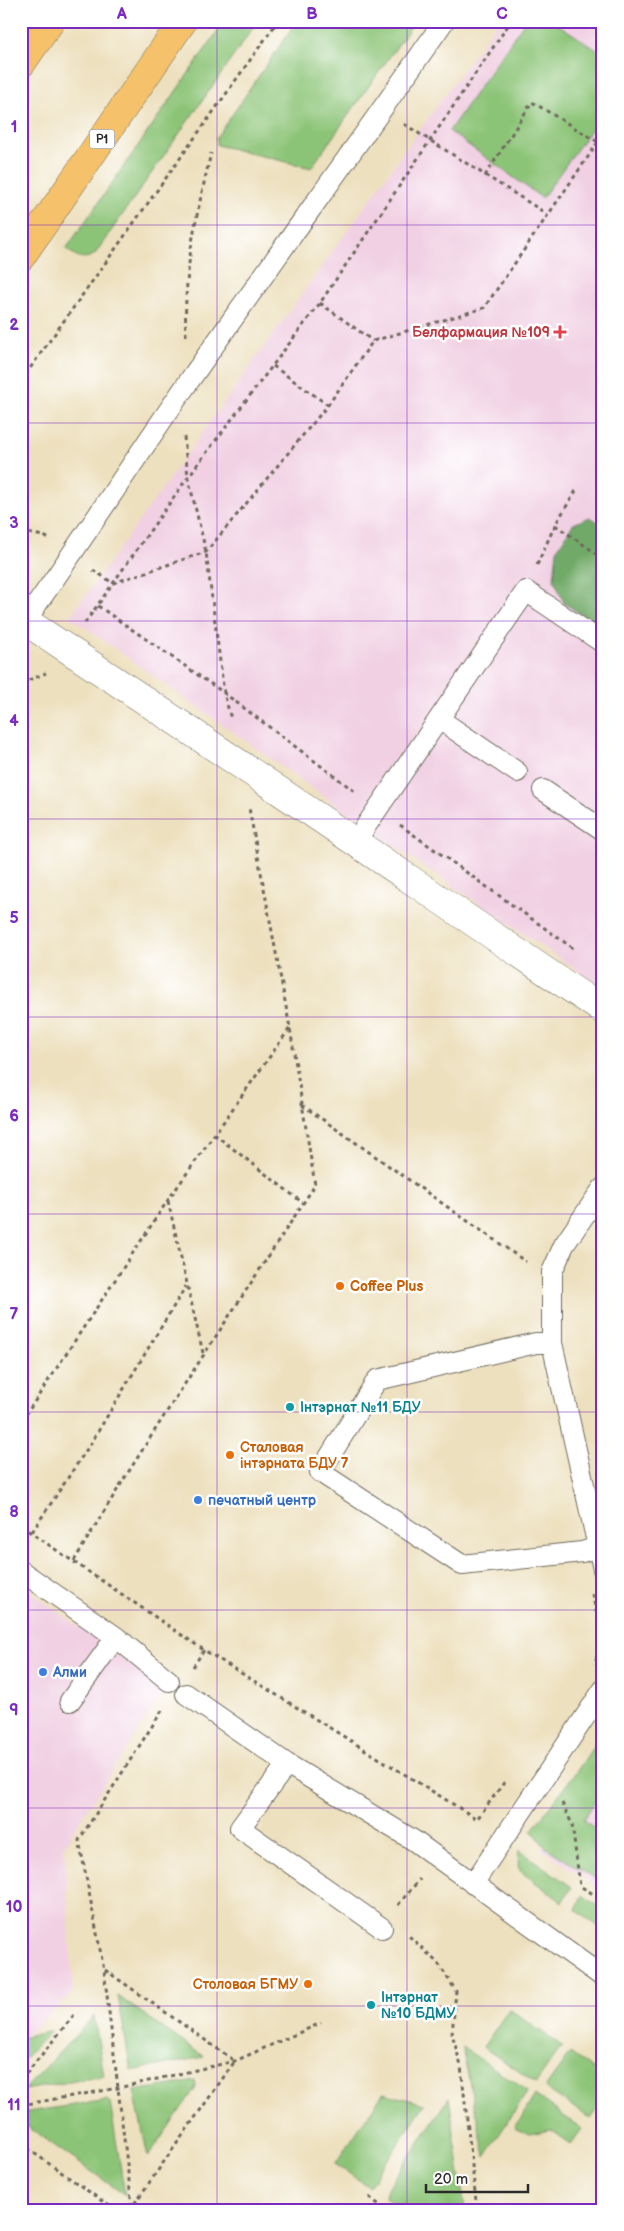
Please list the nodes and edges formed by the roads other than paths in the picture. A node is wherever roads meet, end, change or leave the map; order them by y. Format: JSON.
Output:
{"nodes":[{"id":1,"x":51,"y":21,"type":"edge"},
{"id":2,"x":183,"y":21,"type":"edge"},
{"id":3,"x":444,"y":21,"type":"edge"},
{"id":4,"x":21,"y":64,"type":"edge"},
{"id":5,"x":21,"y":257,"type":"edge"},
{"id":6,"x":23,"y":624,"type":"edge"},
{"id":7,"x":603,"y":643,"type":"edge"},
{"id":8,"x":439,"y":719,"type":"junction"},
{"id":9,"x":517,"y":772,"type":"dead end"},
{"id":10,"x":544,"y":790,"type":"dead end"},
{"id":11,"x":603,"y":830,"type":"edge"},
{"id":12,"x":355,"y":842,"type":"junction"},
{"id":13,"x":603,"y":1010,"type":"edge"},
{"id":14,"x":603,"y":1188,"type":"edge"},
{"id":15,"x":552,"y":1344,"type":"junction"},
{"id":16,"x":590,"y":1550,"type":"junction"},
{"id":17,"x":603,"y":1569,"type":"edge"},
{"id":18,"x":21,"y":1571,"type":"edge"},
{"id":19,"x":116,"y":1637,"type":"junction"},
{"id":20,"x":169,"y":1681,"type":"dead end"},
{"id":21,"x":603,"y":1690,"type":"edge"},
{"id":22,"x":186,"y":1694,"type":"dead end"},
{"id":23,"x":70,"y":1701,"type":"dead end"},
{"id":24,"x":287,"y":1764,"type":"junction"},
{"id":25,"x":473,"y":1884,"type":"junction"},
{"id":26,"x":382,"y":1928,"type":"dead end"},
{"id":27,"x":603,"y":1977,"type":"edge"}],
"edges":[{"from":1,"to":4,"type":"main road"},
{"from":2,"to":5,"type":"main road","number":"Р1"},
{"from":3,"to":6,"type":"lane"},
{"from":6,"to":12,"type":"street"},
{"from":7,"to":8,"type":"lane"},
{"from":8,"to":9,"type":"lane"},
{"from":8,"to":12,"type":"lane"},
{"from":10,"to":11,"type":"lane"},
{"from":12,"to":13,"type":"street"},
{"from":14,"to":15,"type":"lane"},
{"from":15,"to":16,"type":"lane"},
{"from":15,"to":16,"type":"lane"},
{"from":16,"to":17,"type":"lane"},
{"from":18,"to":19,"type":"lane"},
{"from":19,"to":20,"type":"lane"},
{"from":19,"to":23,"type":"lane"},
{"from":21,"to":25,"type":"lane"},
{"from":22,"to":24,"type":"lane"},
{"from":24,"to":25,"type":"lane"},
{"from":24,"to":26,"type":"lane"},
{"from":25,"to":27,"type":"lane"}]}
